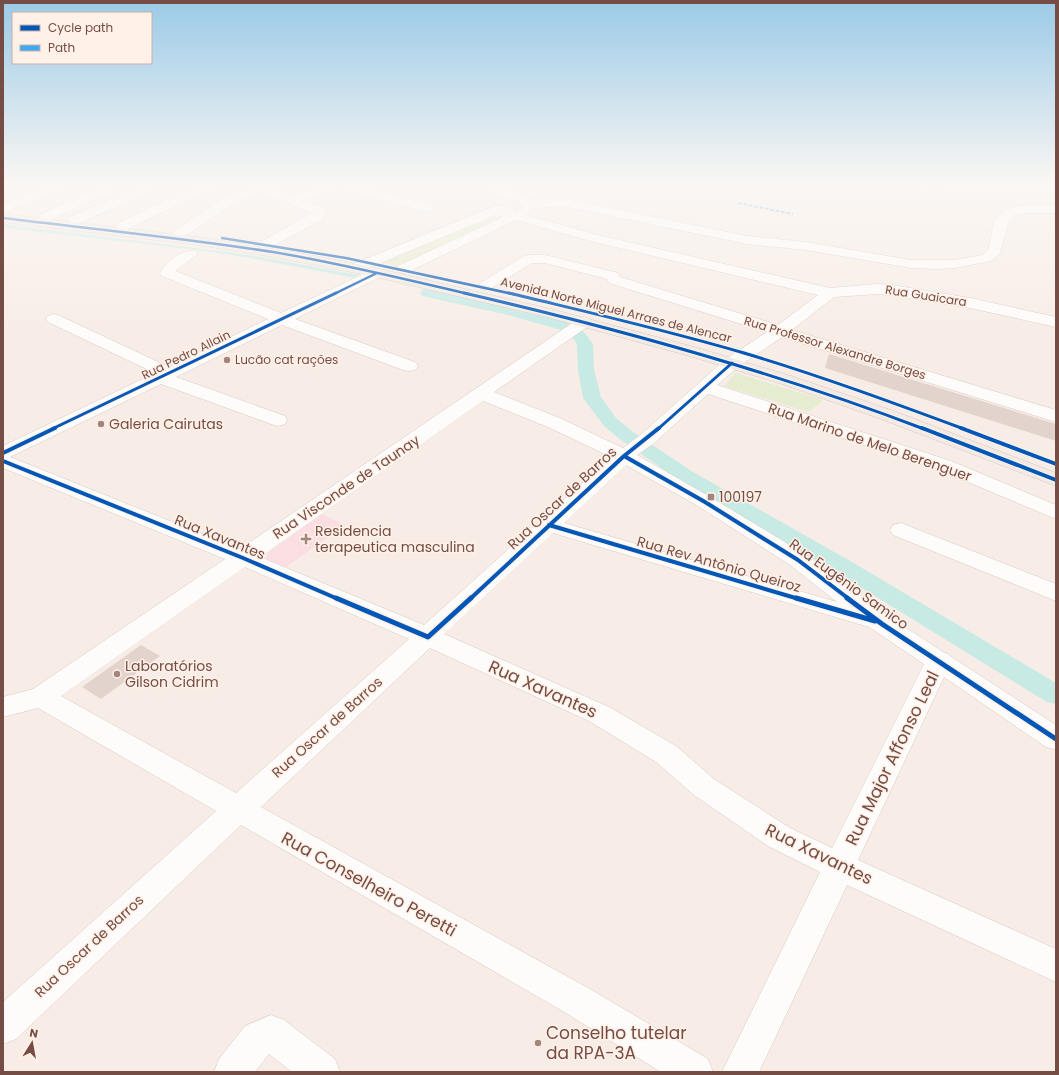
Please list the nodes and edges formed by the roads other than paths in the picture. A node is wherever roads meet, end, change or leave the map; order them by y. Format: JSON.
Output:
{"nodes":[{"id":1,"x":142,"y":235,"type":"edge"},
{"id":2,"x":197,"y":235,"type":"edge"},
{"id":3,"x":283,"y":235,"type":"edge"},
{"id":4,"x":441,"y":235,"type":"edge"},
{"id":5,"x":476,"y":235,"type":"edge"},
{"id":6,"x":587,"y":235,"type":"edge"},
{"id":7,"x":723,"y":235,"type":"edge"},
{"id":8,"x":999,"y":235,"type":"edge"},
{"id":9,"x":267,"y":244,"type":"junction"},
{"id":10,"x":192,"y":254,"type":"dead end"},
{"id":11,"x":374,"y":267,"type":"junction"},
{"id":12,"x":356,"y":268,"type":"joint"},
{"id":13,"x":403,"y":269,"type":"junction"},
{"id":14,"x":485,"y":286,"type":"junction"},
{"id":15,"x":830,"y":293,"type":"junction"},
{"id":16,"x":54,"y":319,"type":"dead end"},
{"id":17,"x":282,"y":319,"type":"junction"},
{"id":18,"x":584,"y":322,"type":"junction"},
{"id":19,"x":1054,"y":322,"type":"edge"},
{"id":20,"x":781,"y":331,"type":"junction"},
{"id":21,"x":739,"y":358,"type":"junction"},
{"id":22,"x":408,"y":366,"type":"dead end"},
{"id":23,"x":166,"y":376,"type":"junction"},
{"id":24,"x":704,"y":387,"type":"junction"},
{"id":25,"x":482,"y":394,"type":"junction"},
{"id":26,"x":1056,"y":416,"type":"edge"},
{"id":27,"x":278,"y":420,"type":"dead end"},
{"id":28,"x":634,"y":449,"type":"junction"},
{"id":29,"x":3,"y":453,"type":"edge"},
{"id":30,"x":3,"y":461,"type":"edge"},
{"id":31,"x":1056,"y":464,"type":"edge"},
{"id":32,"x":1056,"y":480,"type":"edge"},
{"id":33,"x":1056,"y":513,"type":"edge"},
{"id":34,"x":549,"y":525,"type":"junction"},
{"id":35,"x":901,"y":530,"type":"dead end"},
{"id":36,"x":243,"y":558,"type":"junction"},
{"id":37,"x":1056,"y":593,"type":"edge"},
{"id":38,"x":882,"y":624,"type":"junction"},
{"id":39,"x":428,"y":637,"type":"junction"},
{"id":40,"x":939,"y":660,"type":"junction"},
{"id":41,"x":41,"y":698,"type":"junction"},
{"id":42,"x":3,"y":707,"type":"edge"},
{"id":43,"x":1056,"y":738,"type":"edge"},
{"id":44,"x":236,"y":809,"type":"junction"},
{"id":45,"x":841,"y":866,"type":"junction"},
{"id":46,"x":1056,"y":966,"type":"edge"},
{"id":47,"x":3,"y":1026,"type":"edge"},
{"id":48,"x":232,"y":1072,"type":"edge"},
{"id":49,"x":322,"y":1072,"type":"edge"},
{"id":50,"x":695,"y":1072,"type":"edge"},
{"id":51,"x":740,"y":1072,"type":"edge"}],
"edges":[{"from":1,"to":12,"type":"main road"},
{"from":2,"to":9,"type":"main road","name":"Avenida Norte Miguel Arraes de Alencar"},
{"from":3,"to":9,"type":"street"},
{"from":4,"to":11,"type":"street"},
{"from":5,"to":13,"type":"street"},
{"from":6,"to":15,"type":"street","name":"Rua Guaicara"},
{"from":7,"to":8,"type":"street"},
{"from":9,"to":11,"type":"main road","name":"Avenida Norte Miguel Arraes de Alencar"},
{"from":10,"to":17,"type":"street"},
{"from":11,"to":12,"type":"street"},
{"from":11,"to":13,"type":"main road","name":"Avenida Norte Miguel Arraes de Alencar"},
{"from":11,"to":17,"type":"street","name":"Rua Pedro Allain"},
{"from":11,"to":18,"type":"main road","name":"Avenida Norte Miguel Arraes de Alencar"},
{"from":13,"to":14,"type":"main road","name":"Avenida Norte Miguel Arraes de Alencar"},
{"from":14,"to":20,"type":"street","name":"Rua Professor Alexandre Borges"},
{"from":14,"to":21,"type":"main road","name":"Avenida Norte Miguel Arraes de Alencar"},
{"from":15,"to":19,"type":"street","name":"Rua Guaicara"},
{"from":15,"to":20,"type":"street"},
{"from":16,"to":23,"type":"street"},
{"from":17,"to":22,"type":"street"},
{"from":17,"to":23,"type":"street","name":"Rua Pedro Allain"},
{"from":18,"to":21,"type":"main road","name":"Avenida Norte Miguel Arraes de Alencar"},
{"from":18,"to":25,"type":"street","name":"Rua Visconde de Taunay"},
{"from":20,"to":21,"type":"street"},
{"from":20,"to":26,"type":"street","name":"Rua Professor Alexandre Borges"},
{"from":21,"to":24,"type":"street","name":"Rua Oscar de Barros"},
{"from":21,"to":31,"type":"main road","name":"Avenida Norte Miguel Arraes de Alencar"},
{"from":21,"to":32,"type":"main road","name":"Avenida Norte Miguel Arraes de Alencar"},
{"from":23,"to":27,"type":"street"},
{"from":23,"to":29,"type":"street","name":"Rua Pedro Allain"},
{"from":24,"to":28,"type":"street","name":"Rua Oscar de Barros"},
{"from":24,"to":33,"type":"street","name":"Rua Marino de Melo Berenguer"},
{"from":25,"to":28,"type":"street","name":"Rua Eugênio Samico"},
{"from":25,"to":36,"type":"street","name":"Rua Visconde de Taunay"},
{"from":28,"to":34,"type":"street","name":"Rua Oscar de Barros"},
{"from":28,"to":38,"type":"street","name":"Rua Eugênio Samico"},
{"from":30,"to":36,"type":"street","name":"Rua Xavantes"},
{"from":34,"to":38,"type":"street","name":"Rua Rev Antônio Queiroz"},
{"from":34,"to":39,"type":"street","name":"Rua Oscar de Barros"},
{"from":35,"to":37,"type":"street"},
{"from":36,"to":39,"type":"street","name":"Rua Xavantes"},
{"from":36,"to":41,"type":"street","name":"Rua Visconde de Taunay"},
{"from":38,"to":40,"type":"street","name":"Rua Eugênio Samico"},
{"from":39,"to":44,"type":"street","name":"Rua Oscar de Barros"},
{"from":39,"to":45,"type":"street","name":"Rua Xavantes"},
{"from":40,"to":43,"type":"street","name":"Rua Eugênio Samico"},
{"from":40,"to":45,"type":"street","name":"Rua Major Affonso Leal"},
{"from":41,"to":42,"type":"street","name":"Rua Visconde de Taunay"},
{"from":41,"to":44,"type":"street","name":"Rua Conselheiro Peretti"},
{"from":44,"to":47,"type":"street","name":"Rua Oscar de Barros"},
{"from":44,"to":50,"type":"street","name":"Rua Conselheiro Peretti"},
{"from":45,"to":46,"type":"street","name":"Rua Xavantes"},
{"from":45,"to":51,"type":"street","name":"Rua Major Affonso Leal"},
{"from":48,"to":49,"type":"street"}]}
